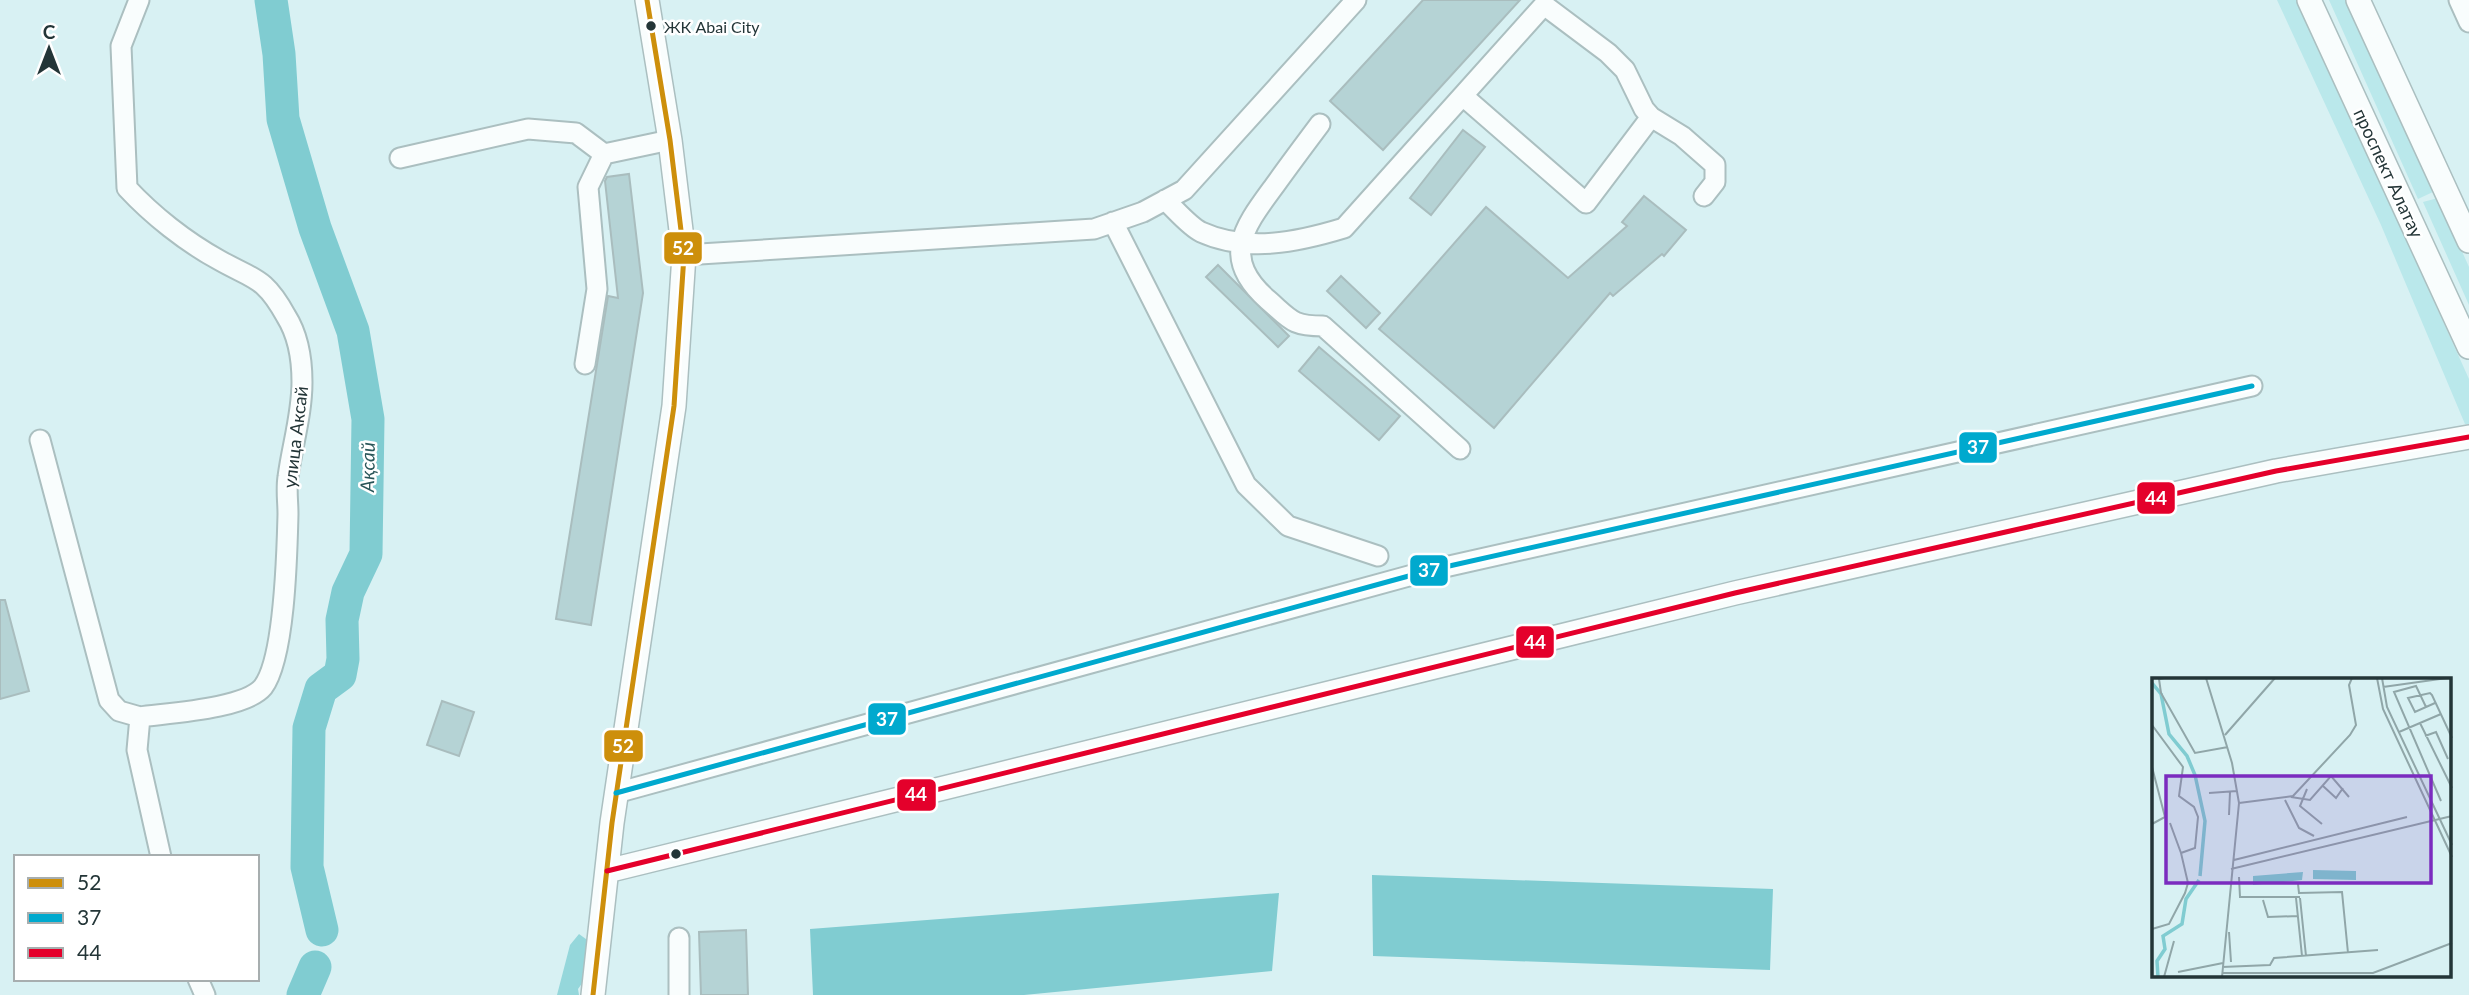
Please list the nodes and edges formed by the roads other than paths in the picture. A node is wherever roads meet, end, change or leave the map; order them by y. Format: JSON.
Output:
{"nodes":[{"id":1,"x":139,"y":0,"type":"edge"},
{"id":2,"x":648,"y":0,"type":"edge"},
{"id":3,"x":1356,"y":0,"type":"edge"},
{"id":4,"x":2309,"y":0,"type":"edge"},
{"id":5,"x":2358,"y":0,"type":"edge"},
{"id":6,"x":2459,"y":0,"type":"edge"},
{"id":7,"x":1544,"y":2,"type":"edge"},
{"id":8,"x":2469,"y":22,"type":"edge"},
{"id":9,"x":1463,"y":96,"type":"junction"},
{"id":10,"x":1651,"y":117,"type":"junction"},
{"id":11,"x":1320,"y":124,"type":"dead end"},
{"id":12,"x":670,"y":140,"type":"junction"},
{"id":13,"x":604,"y":154,"type":"junction"},
{"id":14,"x":400,"y":158,"type":"dead end"},
{"id":15,"x":1704,"y":196,"type":"dead end"},
{"id":16,"x":1166,"y":200,"type":"junction"},
{"id":17,"x":1113,"y":222,"type":"junction"},
{"id":18,"x":2469,"y":242,"type":"edge"},
{"id":19,"x":1241,"y":244,"type":"junction"},
{"id":20,"x":684,"y":255,"type":"junction"},
{"id":21,"x":2469,"y":347,"type":"edge"},
{"id":22,"x":585,"y":364,"type":"dead end"},
{"id":23,"x":2252,"y":386,"type":"dead end"},
{"id":24,"x":2469,"y":437,"type":"edge"},
{"id":25,"x":40,"y":440,"type":"dead end"},
{"id":26,"x":1460,"y":449,"type":"dead end"},
{"id":27,"x":1378,"y":556,"type":"dead end"},
{"id":28,"x":140,"y":717,"type":"junction"},
{"id":29,"x":617,"y":793,"type":"junction"},
{"id":30,"x":161,"y":855,"type":"edge"},
{"id":31,"x":607,"y":872,"type":"junction"},
{"id":32,"x":680,"y":938,"type":"dead end"},
{"id":33,"x":593,"y":995,"type":"edge"},
{"id":34,"x":679,"y":995,"type":"edge"}],
"edges":[{"from":1,"to":28,"type":"street","name":"улица Аксай"},
{"from":2,"to":12,"type":"main road"},
{"from":3,"to":16,"type":"street"},
{"from":4,"to":21,"type":"main road","name":"проспект Алатау"},
{"from":5,"to":18,"type":"main road"},
{"from":6,"to":8,"type":"street"},
{"from":7,"to":9,"type":"street"},
{"from":7,"to":10,"type":"street"},
{"from":9,"to":10,"type":"street"},
{"from":9,"to":19,"type":"street"},
{"from":10,"to":15,"type":"street"},
{"from":11,"to":19,"type":"street"},
{"from":12,"to":13,"type":"street"},
{"from":12,"to":20,"type":"main road"},
{"from":13,"to":14,"type":"street"},
{"from":13,"to":22,"type":"street"},
{"from":16,"to":17,"type":"street"},
{"from":16,"to":19,"type":"street"},
{"from":17,"to":20,"type":"street"},
{"from":17,"to":27,"type":"street"},
{"from":19,"to":26,"type":"street"},
{"from":20,"to":29,"type":"main road"},
{"from":23,"to":29,"type":"street"},
{"from":24,"to":31,"type":"main road"},
{"from":25,"to":28,"type":"street"},
{"from":28,"to":30,"type":"street"},
{"from":29,"to":31,"type":"main road"},
{"from":31,"to":33,"type":"main road"},
{"from":32,"to":34,"type":"street"}]}
